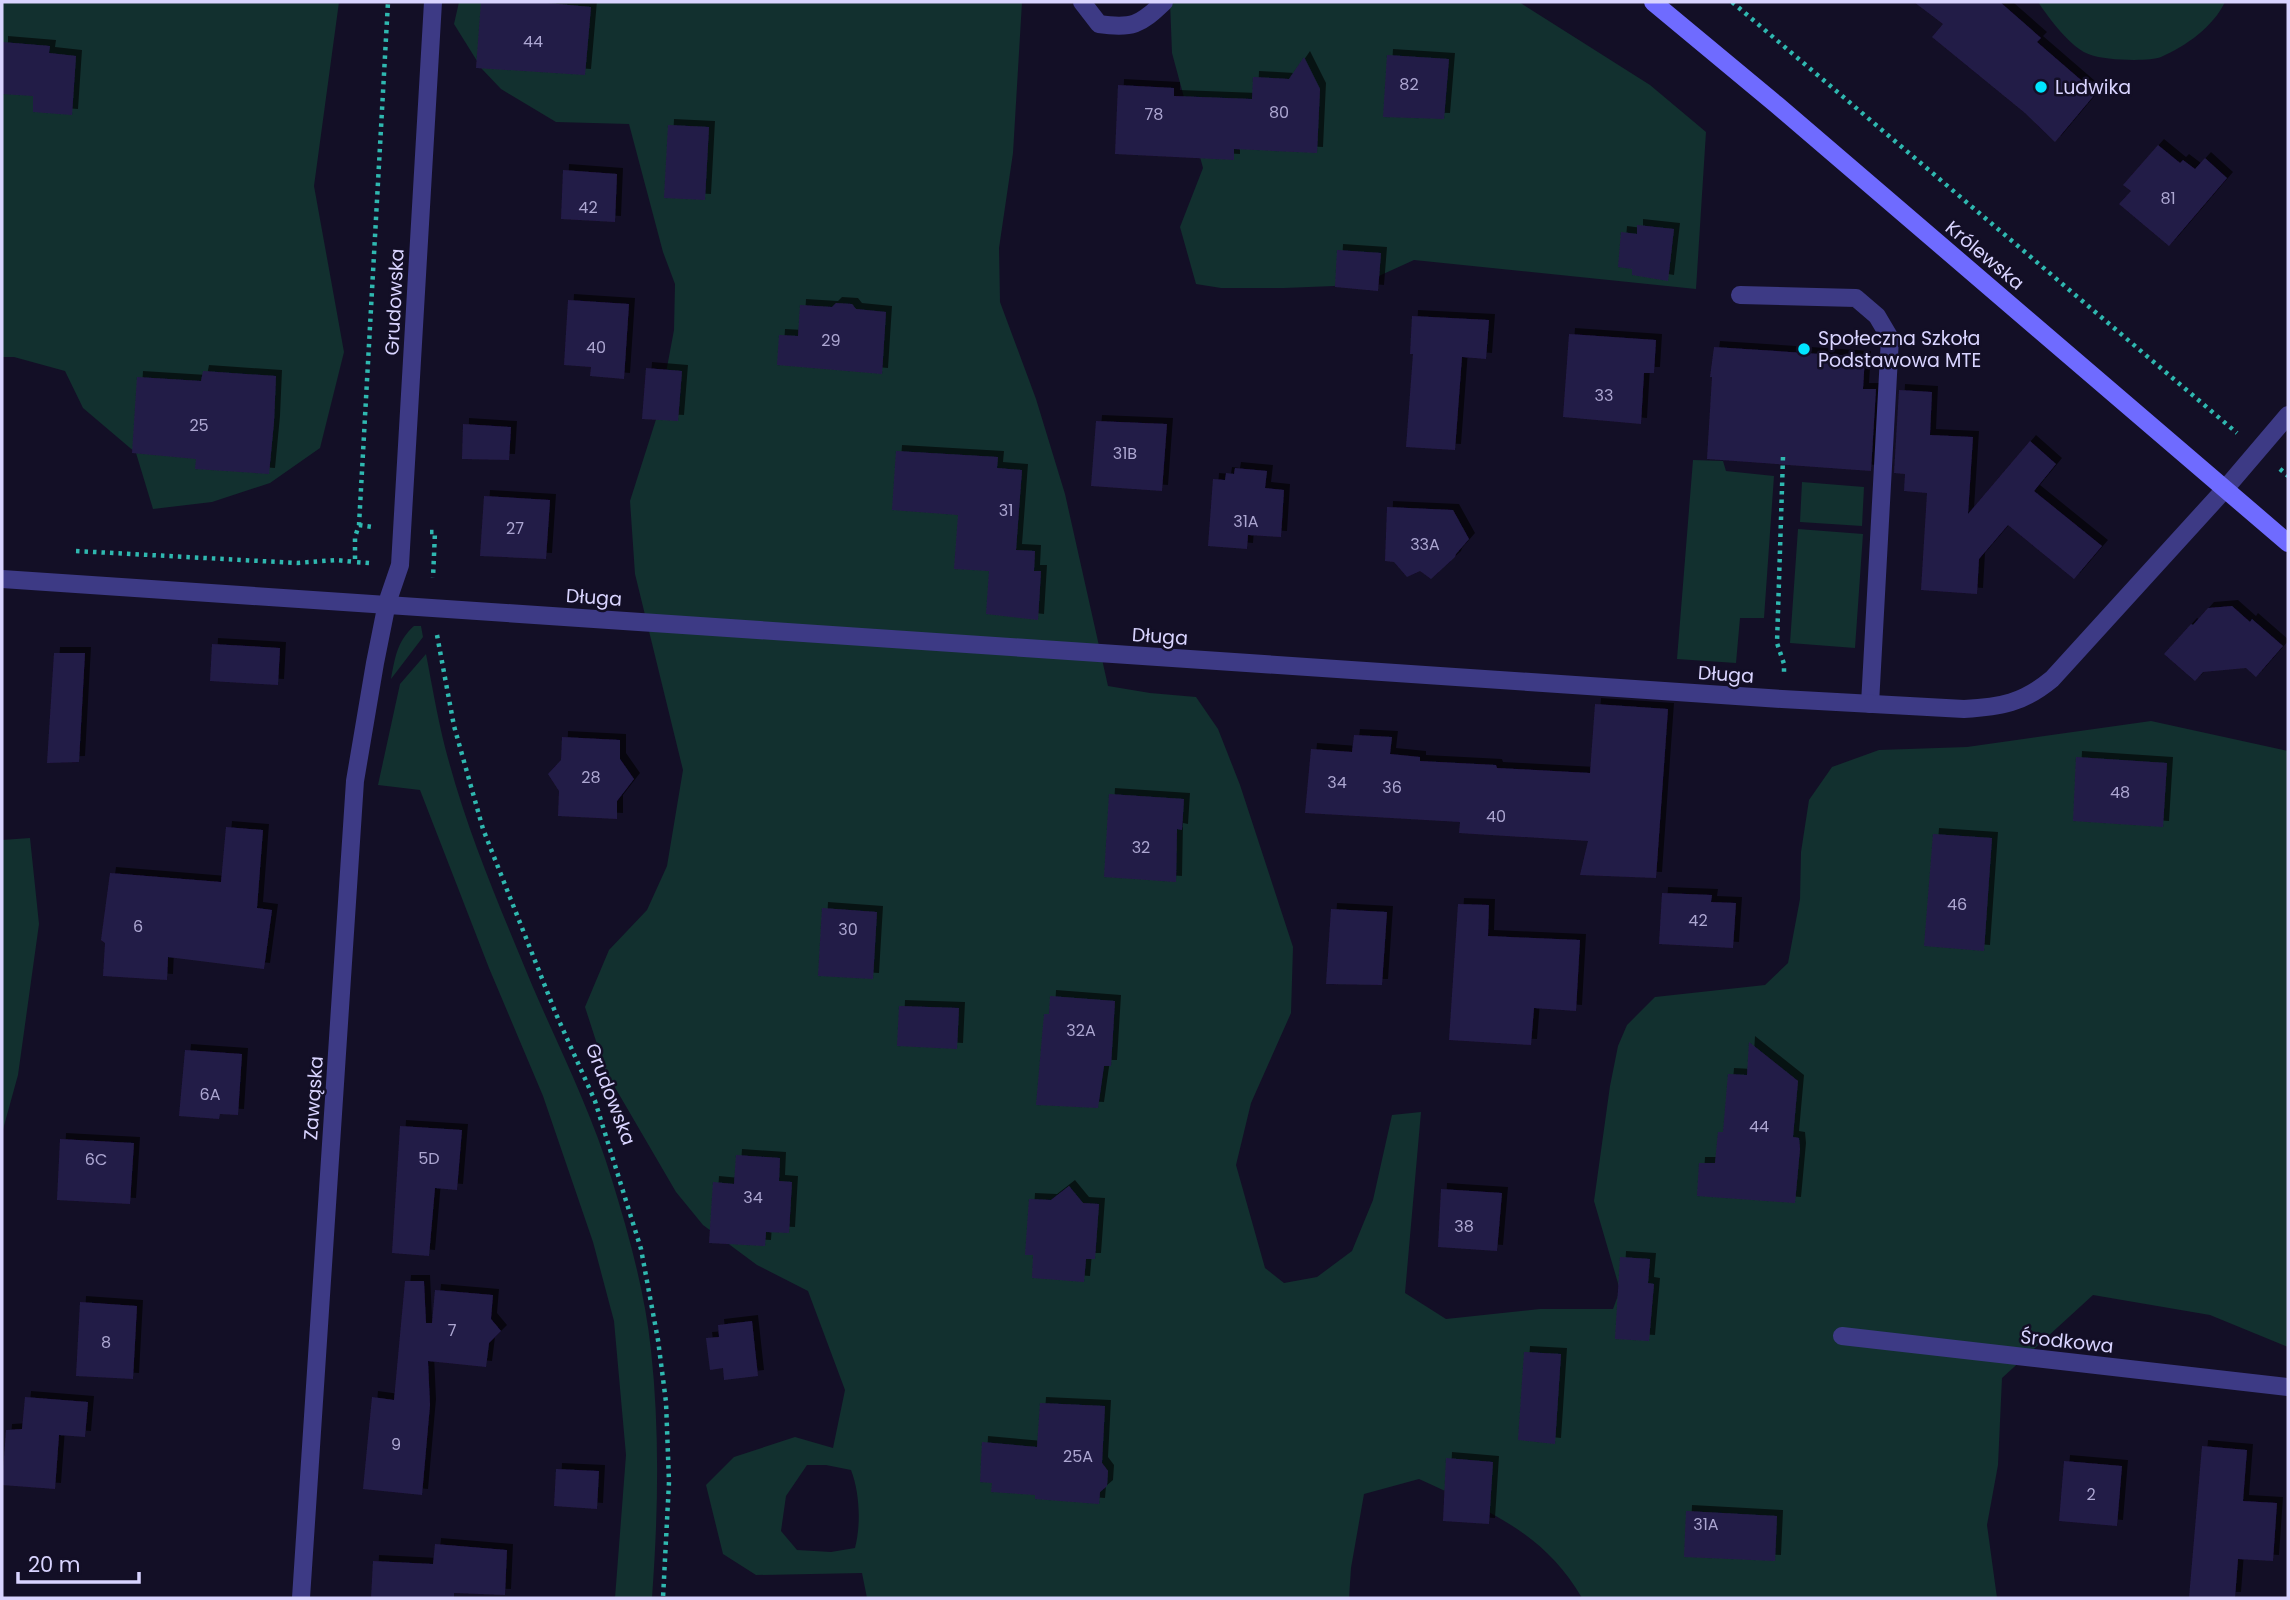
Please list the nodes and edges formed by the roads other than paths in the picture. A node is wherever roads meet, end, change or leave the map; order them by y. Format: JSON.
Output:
{"nodes":[{"id":1,"x":433,"y":2,"type":"edge"},
{"id":2,"x":1082,"y":2,"type":"edge"},
{"id":3,"x":1164,"y":2,"type":"edge"},
{"id":4,"x":1653,"y":2,"type":"edge"},
{"id":5,"x":1740,"y":295,"type":"dead end"},
{"id":6,"x":2288,"y":415,"type":"edge"},
{"id":7,"x":2225,"y":489,"type":"junction"},
{"id":8,"x":2288,"y":544,"type":"edge"},
{"id":9,"x":2,"y":579,"type":"edge"},
{"id":10,"x":387,"y":603,"type":"junction"},
{"id":11,"x":1870,"y":704,"type":"junction"},
{"id":12,"x":1842,"y":1336,"type":"dead end"},
{"id":13,"x":2288,"y":1387,"type":"edge"},
{"id":14,"x":301,"y":1598,"type":"edge"}],
"edges":[{"from":1,"to":10,"type":"street","name":"Grudowska"},
{"from":2,"to":3,"type":"street"},
{"from":4,"to":7,"type":"main road","name":"Królewska"},
{"from":5,"to":11,"type":"street"},
{"from":6,"to":7,"type":"street","name":"Długa"},
{"from":7,"to":8,"type":"main road","name":"Królewska"},
{"from":7,"to":11,"type":"street","name":"Długa"},
{"from":9,"to":10,"type":"street","name":"Długa"},
{"from":10,"to":11,"type":"street","name":"Długa"},
{"from":10,"to":14,"type":"street","name":"Zawąska"},
{"from":12,"to":13,"type":"street","name":"Środkowa"}]}
